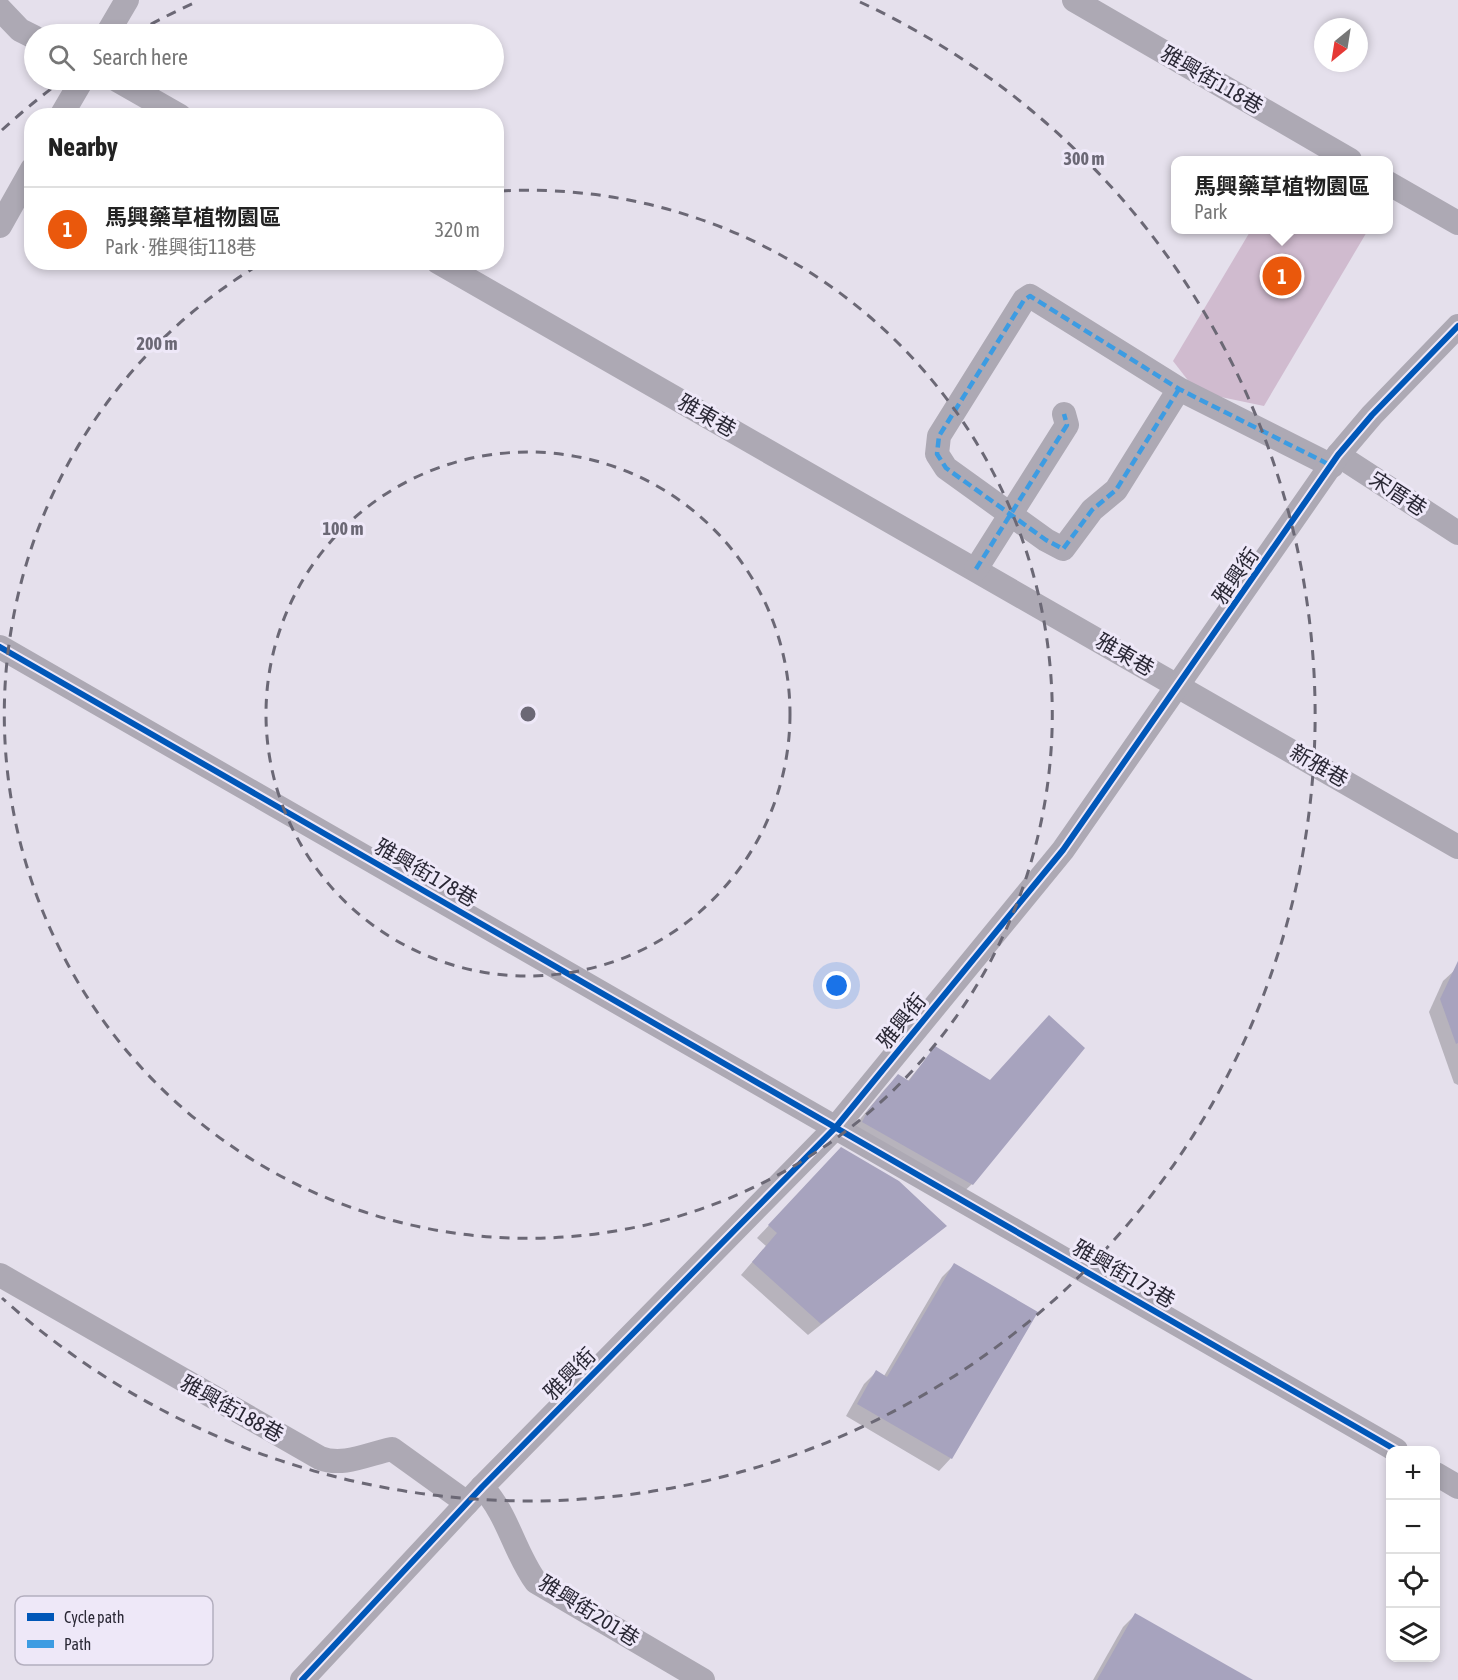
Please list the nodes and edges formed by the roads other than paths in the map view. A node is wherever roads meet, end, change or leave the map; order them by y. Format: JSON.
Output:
{"nodes":[{"id":1,"x":127,"y":0,"type":"edge"},
{"id":2,"x":1074,"y":0,"type":"edge"},
{"id":3,"x":0,"y":9,"type":"edge"},
{"id":4,"x":113,"y":24,"type":"edge"},
{"id":5,"x":24,"y":32,"type":"edge"},
{"id":6,"x":76,"y":90,"type":"edge"},
{"id":7,"x":134,"y":90,"type":"edge"},
{"id":8,"x":66,"y":108,"type":"edge"},
{"id":9,"x":166,"y":108,"type":"edge"},
{"id":10,"x":1343,"y":156,"type":"edge"},
{"id":11,"x":24,"y":183,"type":"edge"},
{"id":12,"x":1393,"y":185,"type":"edge"},
{"id":13,"x":1458,"y":223,"type":"edge"},
{"id":14,"x":0,"y":226,"type":"edge"},
{"id":15,"x":452,"y":270,"type":"edge"},
{"id":16,"x":1458,"y":326,"type":"edge"},
{"id":17,"x":1179,"y":389,"type":"junction"},
{"id":18,"x":1064,"y":414,"type":"dead end"},
{"id":19,"x":1335,"y":461,"type":"junction"},
{"id":20,"x":1012,"y":514,"type":"junction"},
{"id":21,"x":1458,"y":532,"type":"edge"},
{"id":22,"x":976,"y":569,"type":"junction"},
{"id":23,"x":0,"y":647,"type":"edge"},
{"id":24,"x":1180,"y":686,"type":"junction"},
{"id":25,"x":1458,"y":847,"type":"edge"},
{"id":26,"x":836,"y":1127,"type":"junction"},
{"id":27,"x":0,"y":1275,"type":"edge"},
{"id":28,"x":1389,"y":1446,"type":"edge"},
{"id":29,"x":1440,"y":1476,"type":"edge"},
{"id":30,"x":1458,"y":1487,"type":"edge"},
{"id":31,"x":475,"y":1495,"type":"junction"},
{"id":32,"x":302,"y":1680,"type":"edge"},
{"id":33,"x":703,"y":1680,"type":"edge"}],
"edges":[{"from":1,"to":4,"type":"street"},
{"from":2,"to":10,"type":"street","name":"雅興街118巷"},
{"from":3,"to":5,"type":"street"},
{"from":6,"to":8,"type":"street"},
{"from":7,"to":9,"type":"street"},
{"from":11,"to":14,"type":"street"},
{"from":12,"to":13,"type":"street"},
{"from":15,"to":22,"type":"street","name":"雅東巷"},
{"from":16,"to":19,"type":"street","name":"雅興街"},
{"from":17,"to":19,"type":"street"},
{"from":17,"to":20,"type":"street"},
{"from":17,"to":20,"type":"street"},
{"from":18,"to":20,"type":"street"},
{"from":19,"to":21,"type":"street","name":"宋厝巷"},
{"from":19,"to":24,"type":"street","name":"雅興街"},
{"from":20,"to":22,"type":"street"},
{"from":22,"to":24,"type":"street","name":"雅東巷"},
{"from":23,"to":26,"type":"street","name":"雅興街178巷"},
{"from":24,"to":25,"type":"street","name":"新雅巷"},
{"from":24,"to":26,"type":"street","name":"雅興街"},
{"from":26,"to":28,"type":"street","name":"雅興街173巷"},
{"from":26,"to":31,"type":"street","name":"雅興街"},
{"from":27,"to":31,"type":"street","name":"雅興街188巷"},
{"from":29,"to":30,"type":"street"},
{"from":31,"to":32,"type":"street","name":"雅興街"},
{"from":31,"to":33,"type":"street","name":"雅興街201巷"}]}
